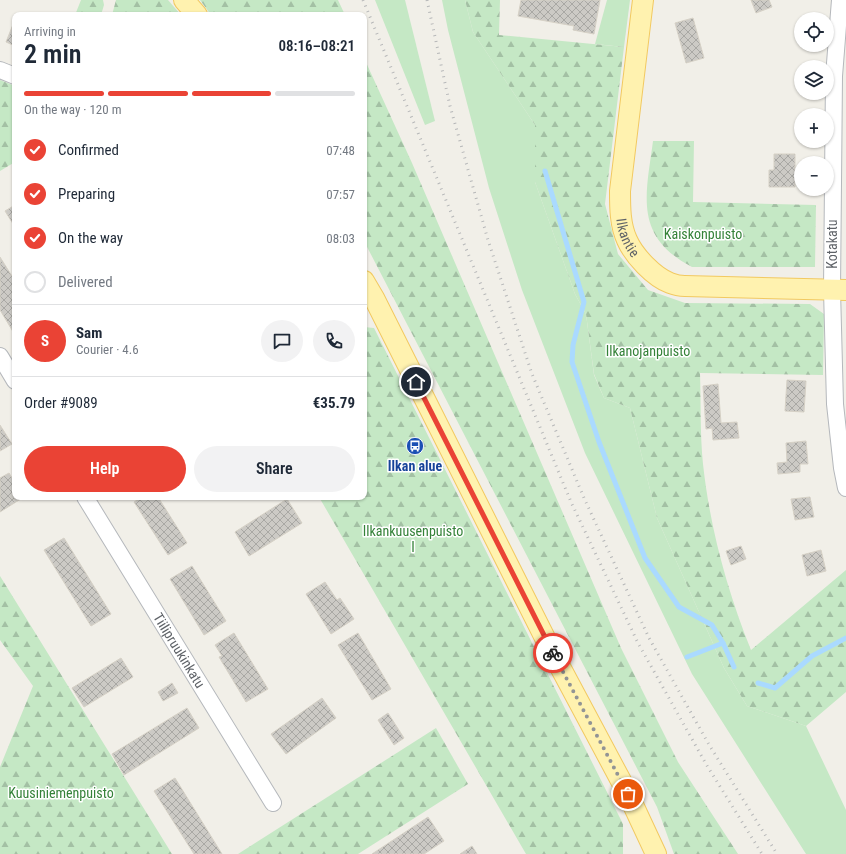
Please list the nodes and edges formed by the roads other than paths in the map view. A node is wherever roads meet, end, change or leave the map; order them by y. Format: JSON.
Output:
{"nodes":[{"id":1,"x":184,"y":0,"type":"edge"},
{"id":2,"x":643,"y":0,"type":"edge"},
{"id":3,"x":840,"y":0,"type":"edge"},
{"id":4,"x":194,"y":12,"type":"edge"},
{"id":5,"x":0,"y":70,"type":"edge"},
{"id":6,"x":12,"y":75,"type":"edge"},
{"id":7,"x":839,"y":290,"type":"edge"},
{"id":8,"x":369,"y":302,"type":"edge"},
{"id":9,"x":0,"y":356,"type":"edge"},
{"id":10,"x":12,"y":376,"type":"edge"},
{"id":11,"x":846,"y":488,"type":"edge"},
{"id":12,"x":87,"y":500,"type":"edge"},
{"id":13,"x":273,"y":803,"type":"dead end"},
{"id":14,"x":656,"y":854,"type":"edge"}],
"edges":[{"from":1,"to":4,"type":"main road"},
{"from":2,"to":7,"type":"main road","name":"Ilkantie"},
{"from":3,"to":7,"type":"street","name":"Kotakatu"},
{"from":5,"to":6,"type":"street"},
{"from":7,"to":11,"type":"street","name":"Kotakatu"},
{"from":8,"to":14,"type":"main road"},
{"from":9,"to":10,"type":"street"},
{"from":12,"to":13,"type":"street","name":"Tiilipruukinkatu"}]}
